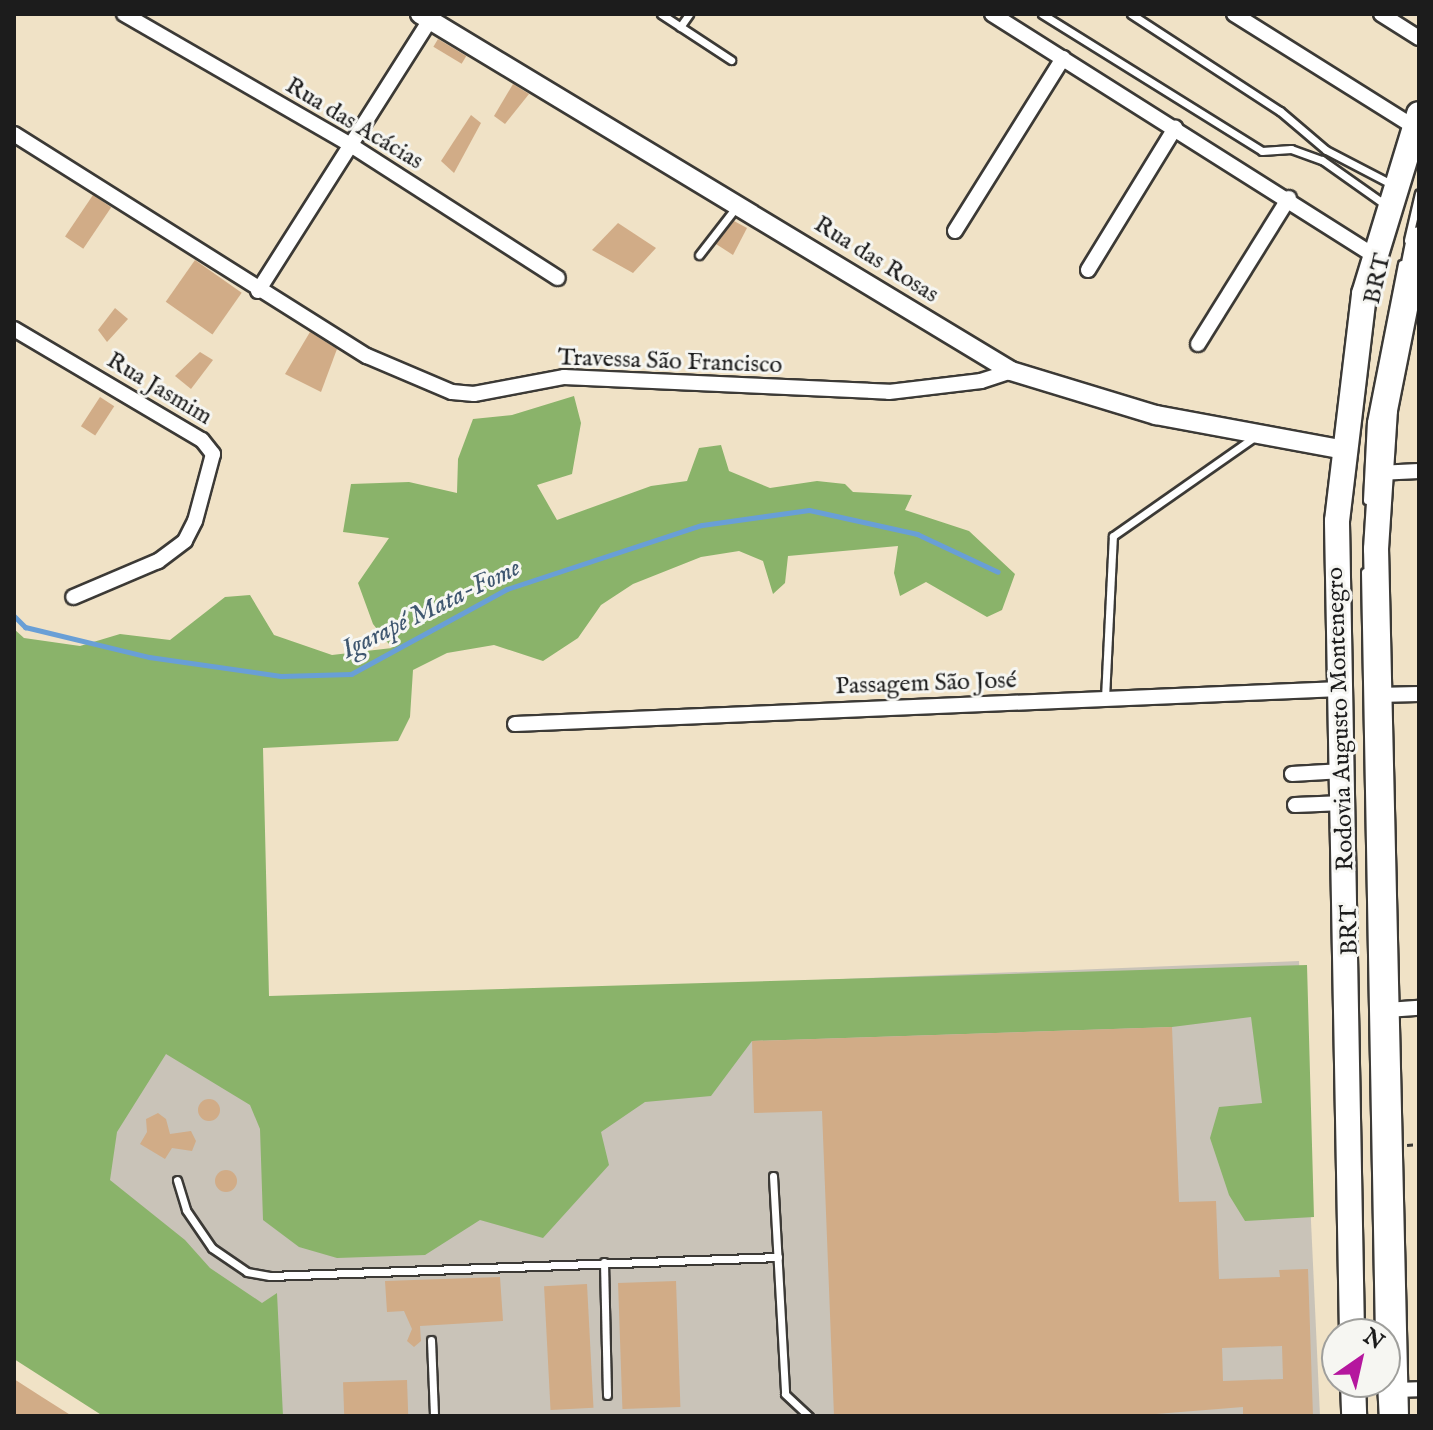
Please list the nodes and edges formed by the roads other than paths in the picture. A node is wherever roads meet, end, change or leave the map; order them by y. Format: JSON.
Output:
{"nodes":[{"id":1,"x":124,"y":14,"type":"edge"},
{"id":2,"x":661,"y":14,"type":"edge"},
{"id":3,"x":689,"y":14,"type":"edge"},
{"id":4,"x":992,"y":14,"type":"edge"},
{"id":5,"x":1042,"y":14,"type":"edge"},
{"id":6,"x":1131,"y":14,"type":"edge"},
{"id":7,"x":1234,"y":14,"type":"edge"},
{"id":8,"x":1381,"y":14,"type":"edge"},
{"id":9,"x":428,"y":16,"type":"edge"},
{"id":10,"x":680,"y":27,"type":"junction"},
{"id":11,"x":1419,"y":38,"type":"edge"},
{"id":12,"x":1063,"y":58,"type":"junction"},
{"id":13,"x":731,"y":60,"type":"dead end"},
{"id":14,"x":1416,"y":121,"type":"edge"},
{"id":15,"x":1175,"y":128,"type":"junction"},
{"id":16,"x":14,"y":134,"type":"edge"},
{"id":17,"x":1301,"y":134,"type":"junction"},
{"id":18,"x":349,"y":144,"type":"junction"},
{"id":19,"x":1291,"y":149,"type":"junction"},
{"id":20,"x":1419,"y":193,"type":"edge"},
{"id":21,"x":1391,"y":196,"type":"junction"},
{"id":22,"x":1289,"y":198,"type":"junction"},
{"id":23,"x":738,"y":204,"type":"junction"},
{"id":24,"x":955,"y":231,"type":"dead end"},
{"id":25,"x":1419,"y":239,"type":"edge"},
{"id":26,"x":699,"y":255,"type":"dead end"},
{"id":27,"x":1373,"y":255,"type":"junction"},
{"id":28,"x":1088,"y":270,"type":"dead end"},
{"id":29,"x":558,"y":278,"type":"dead end"},
{"id":30,"x":1416,"y":278,"type":"edge"},
{"id":31,"x":258,"y":291,"type":"junction"},
{"id":32,"x":14,"y":329,"type":"edge"},
{"id":33,"x":1198,"y":344,"type":"dead end"},
{"id":34,"x":1011,"y":371,"type":"junction"},
{"id":35,"x":1255,"y":436,"type":"junction"},
{"id":36,"x":1345,"y":450,"type":"junction"},
{"id":37,"x":1419,"y":471,"type":"edge"},
{"id":38,"x":1378,"y":473,"type":"junction"},
{"id":39,"x":73,"y":597,"type":"dead end"},
{"id":40,"x":1340,"y":689,"type":"junction"},
{"id":41,"x":1419,"y":694,"type":"edge"},
{"id":42,"x":1377,"y":695,"type":"junction"},
{"id":43,"x":1105,"y":698,"type":"junction"},
{"id":44,"x":515,"y":724,"type":"dead end"},
{"id":45,"x":1343,"y":771,"type":"junction"},
{"id":46,"x":1292,"y":774,"type":"dead end"},
{"id":47,"x":1344,"y":803,"type":"junction"},
{"id":48,"x":1295,"y":805,"type":"dead end"},
{"id":49,"x":1419,"y":1008,"type":"edge"},
{"id":50,"x":1387,"y":1010,"type":"junction"},
{"id":51,"x":773,"y":1176,"type":"dead end"},
{"id":52,"x":177,"y":1180,"type":"dead end"},
{"id":53,"x":778,"y":1257,"type":"junction"},
{"id":54,"x":604,"y":1262,"type":"junction"},
{"id":55,"x":1352,"y":1318,"type":"edge"},
{"id":56,"x":1379,"y":1318,"type":"edge"},
{"id":57,"x":1396,"y":1318,"type":"edge"},
{"id":58,"x":431,"y":1340,"type":"dead end"},
{"id":59,"x":607,"y":1395,"type":"dead end"},
{"id":60,"x":1392,"y":1398,"type":"edge"},
{"id":61,"x":434,"y":1416,"type":"edge"},
{"id":62,"x":809,"y":1416,"type":"edge"},
{"id":63,"x":1383,"y":1416,"type":"edge"}],
"edges":[{"from":1,"to":18,"type":"street","name":"Rua das Acácias"},
{"from":2,"to":10,"type":"lane"},
{"from":3,"to":10,"type":"lane"},
{"from":4,"to":12,"type":"street"},
{"from":5,"to":19,"type":"lane"},
{"from":6,"to":17,"type":"lane"},
{"from":7,"to":14,"type":"street"},
{"from":8,"to":11,"type":"street"},
{"from":9,"to":18,"type":"street"},
{"from":9,"to":23,"type":"street","name":"Rua das Rosas"},
{"from":10,"to":13,"type":"lane"},
{"from":12,"to":15,"type":"street"},
{"from":12,"to":24,"type":"street"},
{"from":14,"to":21,"type":"main road","name":"Rodovia Augusto Montenegro"},
{"from":15,"to":22,"type":"street"},
{"from":15,"to":28,"type":"street"},
{"from":16,"to":31,"type":"street","name":"Travessa São Francisco"},
{"from":17,"to":19,"type":"lane"},
{"from":17,"to":21,"type":"lane"},
{"from":18,"to":29,"type":"street","name":"Rua das Acácias"},
{"from":18,"to":31,"type":"street"},
{"from":19,"to":21,"type":"lane"},
{"from":20,"to":56,"type":"lane","name":"BRT"},
{"from":21,"to":27,"type":"main road","name":"Rodovia Augusto Montenegro"},
{"from":22,"to":27,"type":"street"},
{"from":22,"to":33,"type":"street"},
{"from":23,"to":26,"type":"lane"},
{"from":23,"to":34,"type":"street","name":"Rua das Rosas"},
{"from":25,"to":30,"type":"main road","name":"Rodovia Augusto Montenegro"},
{"from":27,"to":36,"type":"main road","name":"Rodovia Augusto Montenegro"},
{"from":30,"to":38,"type":"main road","name":"Rodovia Augusto Montenegro"},
{"from":31,"to":34,"type":"street","name":"Travessa São Francisco"},
{"from":32,"to":39,"type":"street","name":"Rua Jasmim"},
{"from":34,"to":35,"type":"street","name":"Rua das Rosas"},
{"from":35,"to":36,"type":"street","name":"Rua das Rosas"},
{"from":35,"to":43,"type":"lane"},
{"from":36,"to":40,"type":"main road","name":"Rodovia Augusto Montenegro"},
{"from":37,"to":38,"type":"street"},
{"from":38,"to":42,"type":"main road","name":"Rodovia Augusto Montenegro"},
{"from":40,"to":43,"type":"street","name":"Passagem São José"},
{"from":40,"to":45,"type":"main road","name":"Rodovia Augusto Montenegro"},
{"from":41,"to":42,"type":"street"},
{"from":42,"to":50,"type":"main road","name":"Rodovia Augusto Montenegro"},
{"from":43,"to":44,"type":"street","name":"Passagem São José"},
{"from":45,"to":46,"type":"street"},
{"from":45,"to":47,"type":"main road","name":"Rodovia Augusto Montenegro"},
{"from":47,"to":48,"type":"street"},
{"from":47,"to":55,"type":"main road","name":"Rodovia Augusto Montenegro"},
{"from":49,"to":50,"type":"street"},
{"from":50,"to":57,"type":"main road","name":"Rodovia Augusto Montenegro"},
{"from":51,"to":53,"type":"lane"},
{"from":52,"to":54,"type":"lane"},
{"from":53,"to":54,"type":"lane"},
{"from":53,"to":62,"type":"lane"},
{"from":54,"to":59,"type":"lane"},
{"from":58,"to":61,"type":"lane"},
{"from":60,"to":63,"type":"lane"}]}
